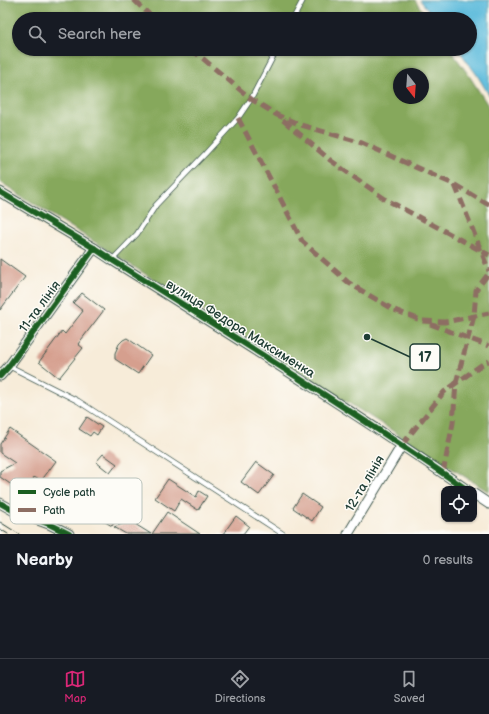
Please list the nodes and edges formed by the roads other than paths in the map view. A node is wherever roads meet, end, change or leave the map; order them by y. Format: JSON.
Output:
{"nodes":[{"id":1,"x":303,"y":0,"type":"edge"},
{"id":2,"x":297,"y":12,"type":"edge"},
{"id":3,"x":273,"y":56,"type":"edge"},
{"id":4,"x":0,"y":192,"type":"edge"},
{"id":5,"x":94,"y":248,"type":"junction"},
{"id":6,"x":112,"y":260,"type":"junction"},
{"id":7,"x":9,"y":366,"type":"junction"},
{"id":8,"x":0,"y":376,"type":"edge"},
{"id":9,"x":402,"y":445,"type":"junction"},
{"id":10,"x":462,"y":486,"type":"edge"},
{"id":11,"x":477,"y":496,"type":"edge"},
{"id":12,"x":0,"y":503,"type":"edge"},
{"id":13,"x":489,"y":504,"type":"edge"},
{"id":14,"x":10,"y":509,"type":"edge"},
{"id":15,"x":49,"y":524,"type":"edge"},
{"id":16,"x":69,"y":534,"type":"edge"},
{"id":17,"x":283,"y":534,"type":"edge"},
{"id":18,"x":348,"y":534,"type":"edge"}],
"edges":[{"from":1,"to":2,"type":"lane"},
{"from":3,"to":6,"type":"lane"},
{"from":4,"to":5,"type":"street","name":"вулиця Федора Максименка"},
{"from":5,"to":6,"type":"street","name":"вулиця Федора Максименка"},
{"from":5,"to":7,"type":"street","name":"11-та лінія"},
{"from":6,"to":9,"type":"street","name":"вулиця Федора Максименка"},
{"from":7,"to":8,"type":"street","name":"11-та лінія"},
{"from":7,"to":17,"type":"lane"},
{"from":9,"to":10,"type":"street","name":"вулиця Федора Максименка"},
{"from":9,"to":18,"type":"street","name":"12-та лінія"},
{"from":11,"to":13,"type":"street"},
{"from":12,"to":14,"type":"street"},
{"from":15,"to":16,"type":"street"}]}
